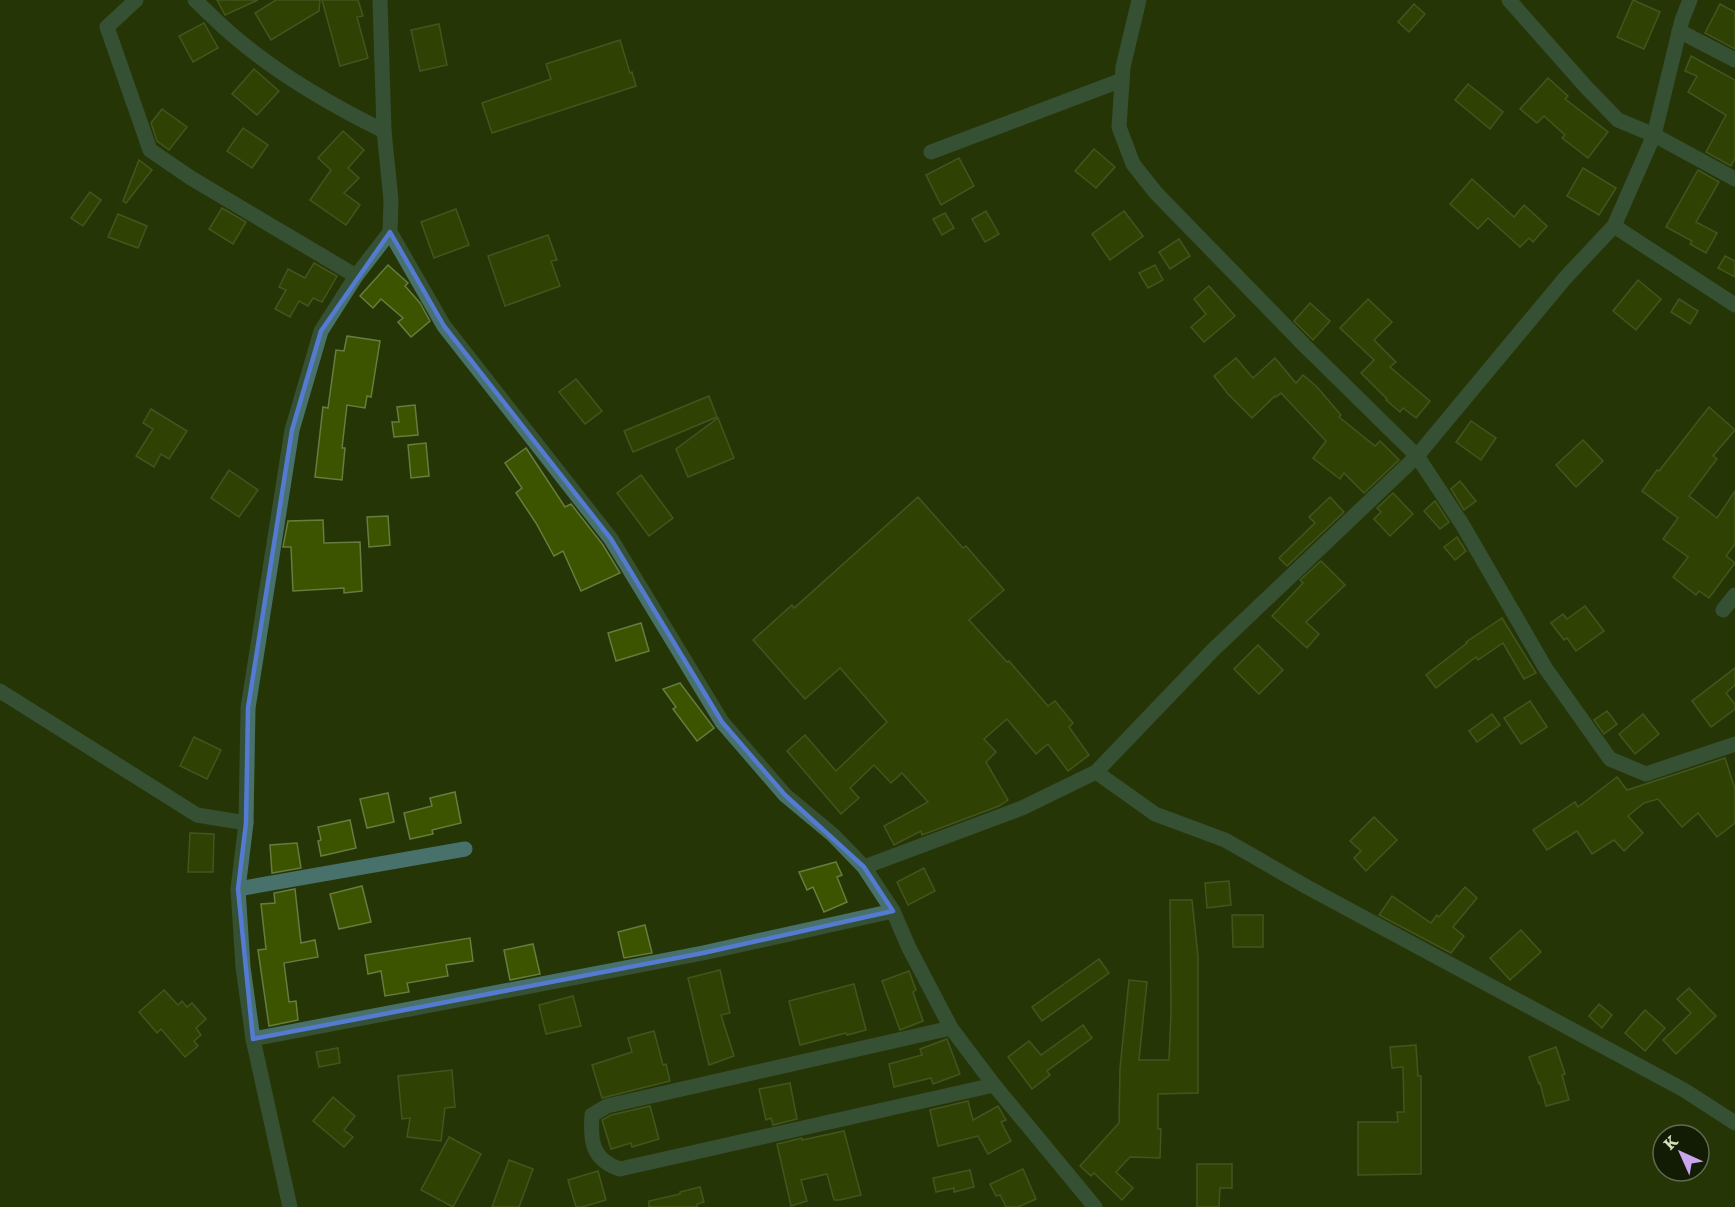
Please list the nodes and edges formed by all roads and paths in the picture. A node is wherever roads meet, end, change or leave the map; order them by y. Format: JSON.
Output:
{"nodes":[{"id":1,"x":136,"y":0,"type":"edge"},
{"id":2,"x":195,"y":0,"type":"edge"},
{"id":3,"x":380,"y":0,"type":"edge"},
{"id":4,"x":1139,"y":0,"type":"edge"},
{"id":5,"x":1509,"y":0,"type":"edge"},
{"id":6,"x":1690,"y":0,"type":"edge"},
{"id":7,"x":1679,"y":31,"type":"junction"},
{"id":8,"x":1735,"y":60,"type":"edge"},
{"id":9,"x":1122,"y":80,"type":"junction"},
{"id":10,"x":384,"y":131,"type":"junction"},
{"id":11,"x":1654,"y":135,"type":"junction"},
{"id":12,"x":931,"y":152,"type":"dead end"},
{"id":13,"x":1735,"y":179,"type":"edge"},
{"id":14,"x":1614,"y":226,"type":"junction"},
{"id":15,"x":390,"y":232,"type":"junction"},
{"id":16,"x":356,"y":276,"type":"junction"},
{"id":17,"x":1735,"y":305,"type":"edge"},
{"id":18,"x":1418,"y":456,"type":"junction"},
{"id":19,"x":1735,"y":595,"type":"edge"},
{"id":20,"x":1723,"y":610,"type":"dead end"},
{"id":21,"x":0,"y":691,"type":"edge"},
{"id":22,"x":1735,"y":744,"type":"edge"},
{"id":23,"x":1096,"y":772,"type":"junction"},
{"id":24,"x":246,"y":823,"type":"junction"},
{"id":25,"x":465,"y":849,"type":"dead end"},
{"id":26,"x":864,"y":867,"type":"junction"},
{"id":27,"x":238,"y":889,"type":"junction"},
{"id":28,"x":893,"y":911,"type":"junction"},
{"id":29,"x":951,"y":1028,"type":"junction"},
{"id":30,"x":253,"y":1039,"type":"junction"},
{"id":31,"x":994,"y":1085,"type":"junction"},
{"id":32,"x":1735,"y":1123,"type":"edge"},
{"id":33,"x":290,"y":1207,"type":"edge"},
{"id":34,"x":1095,"y":1207,"type":"edge"}],
"edges":[{"from":1,"to":16,"type":"street"},
{"from":2,"to":10,"type":"street"},
{"from":3,"to":10,"type":"street"},
{"from":4,"to":9,"type":"street"},
{"from":5,"to":11,"type":"street"},
{"from":6,"to":7,"type":"street"},
{"from":7,"to":8,"type":"street"},
{"from":7,"to":11,"type":"street"},
{"from":9,"to":12,"type":"street"},
{"from":9,"to":18,"type":"street"},
{"from":10,"to":15,"type":"street"},
{"from":11,"to":13,"type":"street"},
{"from":11,"to":14,"type":"street"},
{"from":14,"to":17,"type":"street"},
{"from":14,"to":18,"type":"street"},
{"from":15,"to":16,"type":"street"},
{"from":15,"to":26,"type":"street"},
{"from":16,"to":24,"type":"street"},
{"from":18,"to":22,"type":"street"},
{"from":18,"to":23,"type":"street"},
{"from":19,"to":20,"type":"street"},
{"from":21,"to":24,"type":"street"},
{"from":23,"to":26,"type":"street"},
{"from":23,"to":32,"type":"street"},
{"from":24,"to":27,"type":"street"},
{"from":25,"to":27,"type":"street"},
{"from":26,"to":28,"type":"street"},
{"from":27,"to":30,"type":"street"},
{"from":28,"to":29,"type":"street"},
{"from":28,"to":30,"type":"street"},
{"from":29,"to":31,"type":"street"},
{"from":29,"to":31,"type":"street"},
{"from":30,"to":33,"type":"street"},
{"from":31,"to":34,"type":"street"}]}
